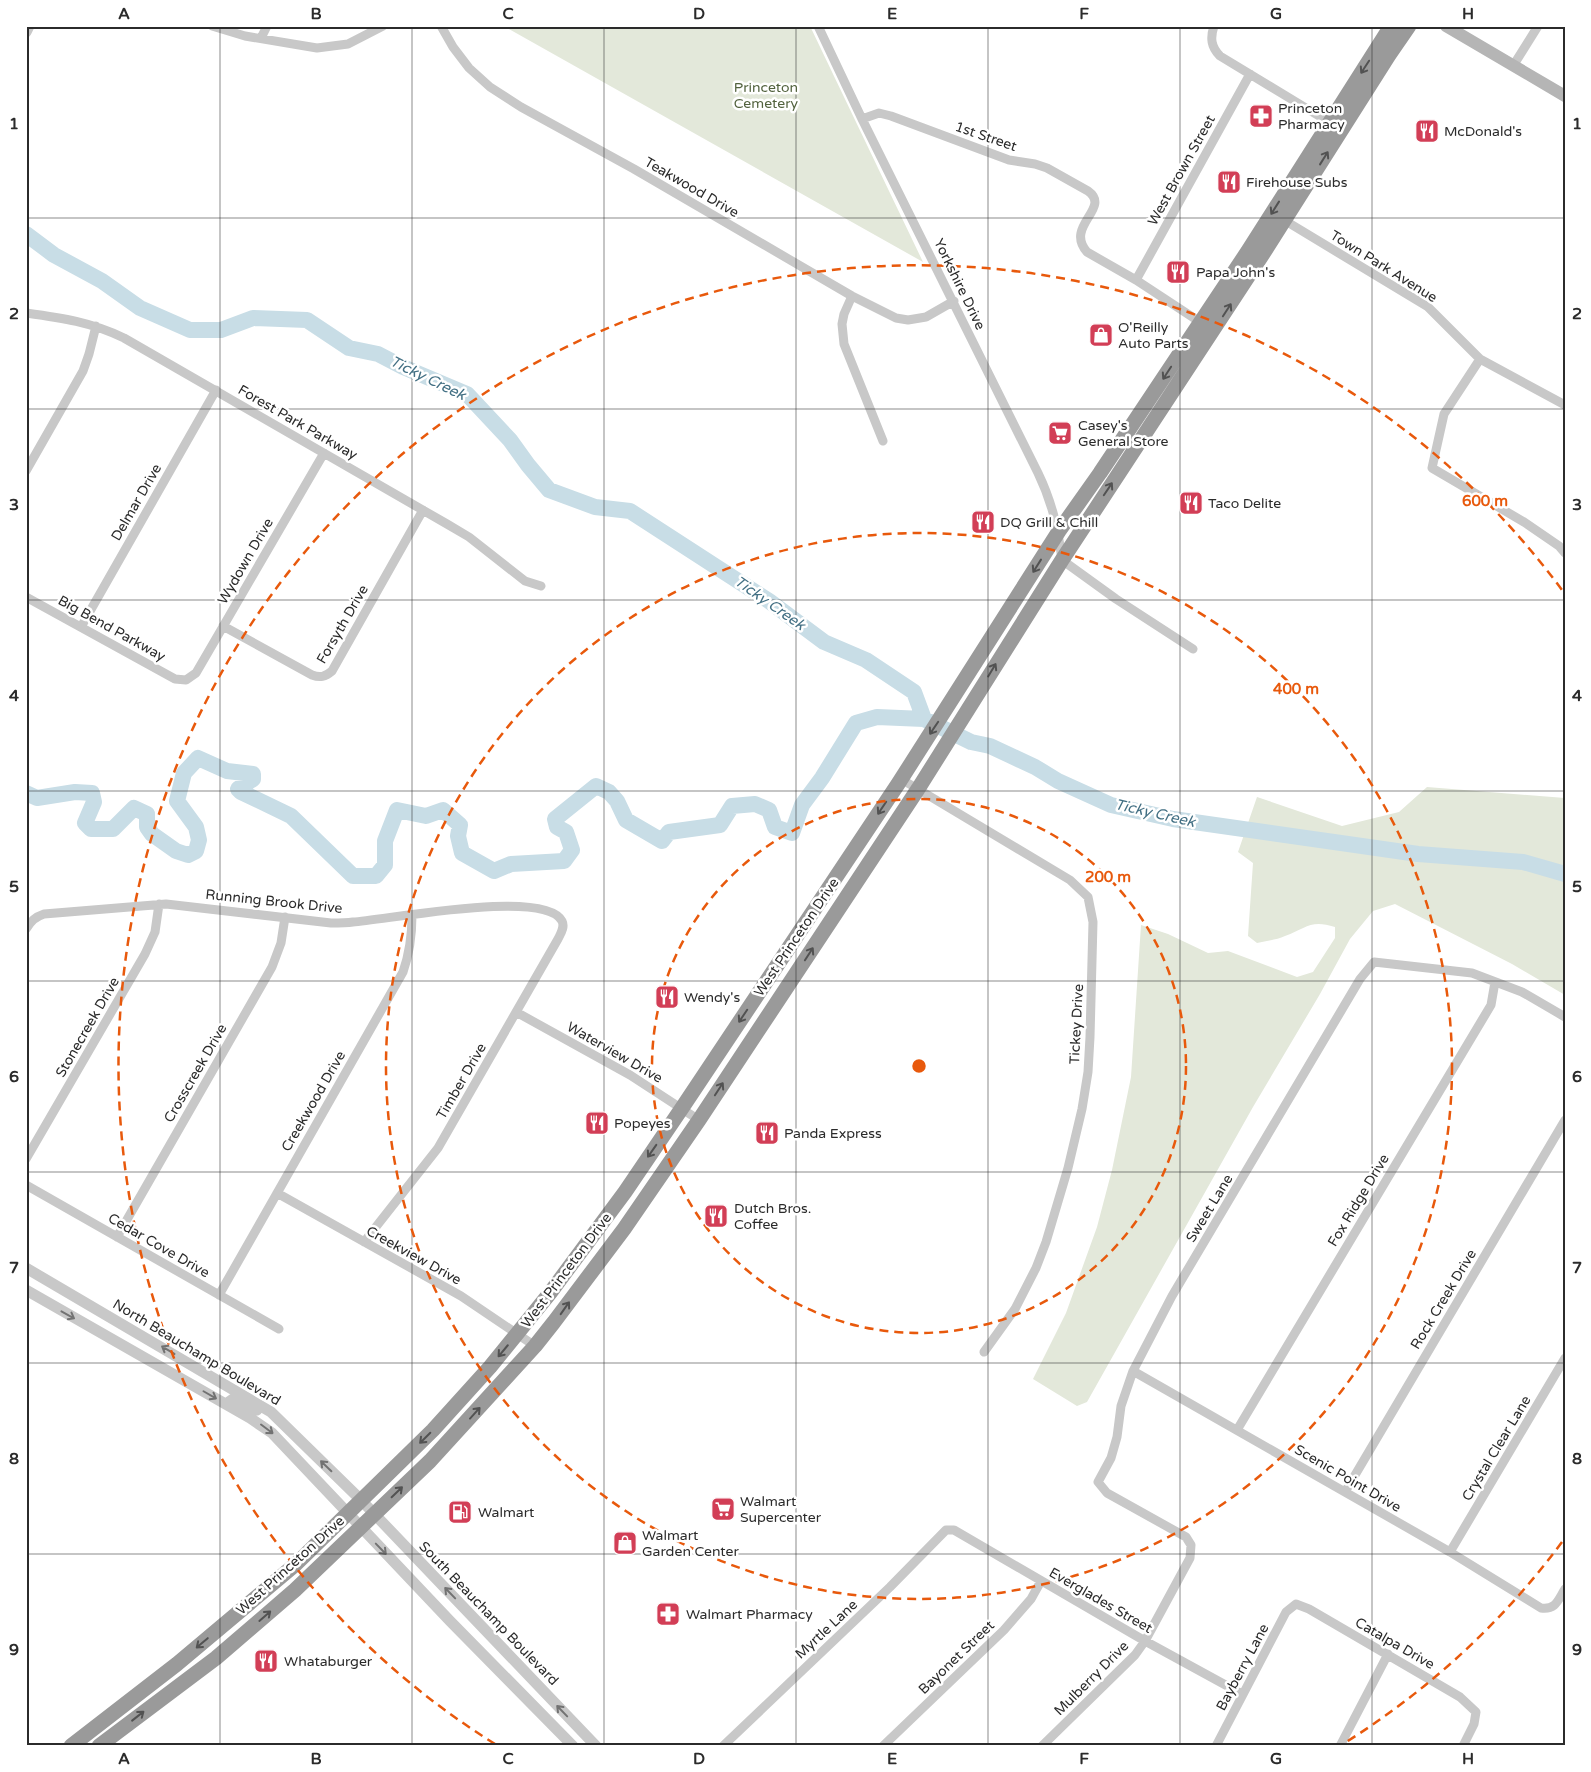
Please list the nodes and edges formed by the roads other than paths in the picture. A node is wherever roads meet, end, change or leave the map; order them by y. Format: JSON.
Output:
{"nodes":[{"id":1,"x":29,"y":26,"type":"edge"},
{"id":2,"x":212,"y":26,"type":"edge"},
{"id":3,"x":267,"y":26,"type":"edge"},
{"id":4,"x":383,"y":26,"type":"edge"},
{"id":5,"x":441,"y":26,"type":"edge"},
{"id":6,"x":818,"y":26,"type":"edge"},
{"id":7,"x":1214,"y":26,"type":"edge"},
{"id":8,"x":1391,"y":26,"type":"edge"},
{"id":9,"x":1409,"y":26,"type":"edge"},
{"id":10,"x":1446,"y":26,"type":"edge"},
{"id":11,"x":1538,"y":26,"type":"edge"},
{"id":12,"x":26,"y":32,"type":"edge"},
{"id":13,"x":261,"y":38,"type":"junction"},
{"id":14,"x":1513,"y":66,"type":"junction"},
{"id":15,"x":1250,"y":74,"type":"junction"},
{"id":16,"x":1565,"y":96,"type":"edge"},
{"id":17,"x":862,"y":119,"type":"junction"},
{"id":18,"x":1336,"y":125,"type":"junction"},
{"id":19,"x":1284,"y":220,"type":"junction"},
{"id":20,"x":1136,"y":280,"type":"junction"},
{"id":21,"x":852,"y":296,"type":"junction"},
{"id":22,"x":954,"y":301,"type":"junction"},
{"id":23,"x":26,"y":313,"type":"edge"},
{"id":24,"x":1200,"y":321,"type":"junction"},
{"id":25,"x":96,"y":326,"type":"junction"},
{"id":26,"x":1211,"y":333,"type":"junction"},
{"id":27,"x":1480,"y":359,"type":"junction"},
{"id":28,"x":216,"y":390,"type":"junction"},
{"id":29,"x":1565,"y":405,"type":"edge"},
{"id":30,"x":883,"y":441,"type":"dead end"},
{"id":31,"x":324,"y":453,"type":"junction"},
{"id":32,"x":26,"y":470,"type":"edge"},
{"id":33,"x":423,"y":510,"type":"junction"},
{"id":34,"x":1059,"y":532,"type":"junction"},
{"id":35,"x":1565,"y":553,"type":"edge"},
{"id":36,"x":1062,"y":560,"type":"junction"},
{"id":37,"x":541,"y":586,"type":"dead end"},
{"id":38,"x":26,"y":596,"type":"edge"},
{"id":39,"x":223,"y":626,"type":"junction"},
{"id":40,"x":81,"y":627,"type":"junction"},
{"id":41,"x":1193,"y":649,"type":"dead end"},
{"id":42,"x":186,"y":680,"type":"joint"},
{"id":43,"x":901,"y":779,"type":"junction"},
{"id":44,"x":918,"y":788,"type":"junction"},
{"id":45,"x":159,"y":904,"type":"junction"},
{"id":46,"x":412,"y":915,"type":"junction"},
{"id":47,"x":285,"y":917,"type":"junction"},
{"id":48,"x":563,"y":922,"type":"joint"},
{"id":49,"x":26,"y":929,"type":"edge"},
{"id":50,"x":1495,"y":982,"type":"junction"},
{"id":51,"x":516,"y":1012,"type":"junction"},
{"id":52,"x":1565,"y":1017,"type":"edge"},
{"id":53,"x":682,"y":1108,"type":"junction"},
{"id":54,"x":699,"y":1120,"type":"junction"},
{"id":55,"x":1565,"y":1120,"type":"edge"},
{"id":56,"x":26,"y":1159,"type":"edge"},
{"id":57,"x":26,"y":1185,"type":"edge"},
{"id":58,"x":277,"y":1193,"type":"junction"},
{"id":59,"x":116,"y":1237,"type":"junction"},
{"id":60,"x":364,"y":1242,"type":"junction"},
{"id":61,"x":26,"y":1268,"type":"edge"},
{"id":62,"x":26,"y":1290,"type":"edge"},
{"id":63,"x":219,"y":1295,"type":"junction"},
{"id":64,"x":279,"y":1329,"type":"dead end"},
{"id":65,"x":518,"y":1334,"type":"junction"},
{"id":66,"x":535,"y":1346,"type":"junction"},
{"id":67,"x":984,"y":1352,"type":"dead end"},
{"id":68,"x":1565,"y":1358,"type":"edge"},
{"id":69,"x":1133,"y":1371,"type":"junction"},
{"id":70,"x":226,"y":1404,"type":"junction"},
{"id":71,"x":266,"y":1408,"type":"junction"},
{"id":72,"x":1237,"y":1430,"type":"junction"},
{"id":73,"x":1344,"y":1492,"type":"junction"},
{"id":74,"x":361,"y":1500,"type":"junction"},
{"id":75,"x":347,"y":1514,"type":"junction"},
{"id":76,"x":374,"y":1514,"type":"junction"},
{"id":77,"x":360,"y":1528,"type":"junction"},
{"id":78,"x":946,"y":1530,"type":"joint"},
{"id":79,"x":1191,"y":1545,"type":"joint"},
{"id":80,"x":1450,"y":1552,"type":"junction"},
{"id":81,"x":1041,"y":1582,"type":"junction"},
{"id":82,"x":1565,"y":1589,"type":"edge"},
{"id":83,"x":1296,"y":1604,"type":"joint"},
{"id":84,"x":1145,"y":1641,"type":"junction"},
{"id":85,"x":1388,"y":1654,"type":"junction"},
{"id":86,"x":519,"y":1666,"type":"junction"},
{"id":87,"x":506,"y":1678,"type":"junction"},
{"id":88,"x":1242,"y":1694,"type":"junction"},
{"id":89,"x":78,"y":1744,"type":"edge"},
{"id":90,"x":99,"y":1746,"type":"edge"},
{"id":91,"x":573,"y":1746,"type":"edge"},
{"id":92,"x":596,"y":1746,"type":"edge"},
{"id":93,"x":723,"y":1746,"type":"edge"},
{"id":94,"x":883,"y":1746,"type":"edge"},
{"id":95,"x":1042,"y":1746,"type":"edge"},
{"id":96,"x":1216,"y":1746,"type":"edge"},
{"id":97,"x":1340,"y":1746,"type":"edge"},
{"id":98,"x":1463,"y":1746,"type":"edge"}],
"edges":[{"from":1,"to":12,"type":"street"},
{"from":2,"to":13,"type":"street"},
{"from":3,"to":13,"type":"street"},
{"from":4,"to":13,"type":"street"},
{"from":5,"to":21,"type":"street","name":"Teakwood Drive"},
{"from":6,"to":17,"type":"street","name":"Yorkshire Drive"},
{"from":7,"to":15,"type":"street"},
{"from":8,"to":18,"type":"highway","one_way":true},
{"from":9,"to":18,"type":"highway"},
{"from":10,"to":14,"type":"main road"},
{"from":11,"to":14,"type":"street"},
{"from":14,"to":16,"type":"main road"},
{"from":15,"to":18,"type":"street"},
{"from":15,"to":20,"type":"street","name":"West Brown Street"},
{"from":17,"to":20,"type":"street","name":"1st Street"},
{"from":17,"to":22,"type":"street","name":"Yorkshire Drive"},
{"from":19,"to":18,"type":"highway","name":"West Princeton Drive","one_way":true},
{"from":18,"to":24,"type":"highway","name":"West Princeton Drive","one_way":true},
{"from":26,"to":19,"type":"highway","name":"West Princeton Drive","one_way":true},
{"from":19,"to":27,"type":"street","name":"Town Park Avenue"},
{"from":20,"to":24,"type":"street"},
{"from":21,"to":22,"type":"street","name":"Teakwood Drive"},
{"from":21,"to":30,"type":"street"},
{"from":22,"to":34,"type":"street","name":"Yorkshire Drive"},
{"from":23,"to":25,"type":"street","name":"Forest Park Parkway"},
{"from":24,"to":26,"type":"street"},
{"from":24,"to":34,"type":"highway","name":"West Princeton Drive","one_way":true},
{"from":25,"to":28,"type":"street","name":"Forest Park Parkway"},
{"from":25,"to":32,"type":"street"},
{"from":36,"to":26,"type":"highway","name":"West Princeton Drive","one_way":true},
{"from":27,"to":29,"type":"street","name":"Town Park Avenue"},
{"from":27,"to":35,"type":"street"},
{"from":28,"to":31,"type":"street","name":"Forest Park Parkway"},
{"from":28,"to":40,"type":"street","name":"Delmar Drive"},
{"from":31,"to":33,"type":"street","name":"Forest Park Parkway"},
{"from":31,"to":39,"type":"street","name":"Wydown Drive"},
{"from":33,"to":37,"type":"street","name":"Forest Park Parkway"},
{"from":33,"to":39,"type":"street","name":"Forsyth Drive"},
{"from":34,"to":36,"type":"street","name":"Yorkshire Drive"},
{"from":34,"to":43,"type":"highway","name":"West Princeton Drive","one_way":true},
{"from":36,"to":41,"type":"street"},
{"from":44,"to":36,"type":"highway","name":"West Princeton Drive","one_way":true},
{"from":38,"to":40,"type":"street","name":"Big Bend Parkway"},
{"from":39,"to":42,"type":"street","name":"Wydown Drive"},
{"from":40,"to":42,"type":"street","name":"Big Bend Parkway"},
{"from":43,"to":44,"type":"street","name":"Tickey Drive"},
{"from":43,"to":53,"type":"highway","name":"West Princeton Drive","one_way":true},
{"from":54,"to":44,"type":"highway","name":"West Princeton Drive","one_way":true},
{"from":44,"to":67,"type":"street","name":"Tickey Drive"},
{"from":45,"to":47,"type":"street","name":"Running Brook Drive"},
{"from":45,"to":49,"type":"street","name":"Running Brook Drive"},
{"from":45,"to":56,"type":"street","name":"Stonecreek Drive"},
{"from":46,"to":47,"type":"street","name":"Running Brook Drive"},
{"from":46,"to":48,"type":"street","name":"Running Brook Drive"},
{"from":46,"to":58,"type":"street","name":"Creekwood Drive"},
{"from":47,"to":59,"type":"street","name":"Crosscreek Drive"},
{"from":48,"to":51,"type":"street","name":"Timber Drive"},
{"from":50,"to":52,"type":"street"},
{"from":50,"to":69,"type":"street","name":"Sweet Lane"},
{"from":50,"to":72,"type":"street","name":"Fox Ridge Drive"},
{"from":51,"to":53,"type":"street","name":"Waterview Drive"},
{"from":51,"to":60,"type":"street","name":"Timber Drive"},
{"from":53,"to":54,"type":"street","name":"Waterview Drive"},
{"from":53,"to":65,"type":"highway","name":"West Princeton Drive","one_way":true},
{"from":66,"to":54,"type":"highway","name":"West Princeton Drive","one_way":true},
{"from":55,"to":73,"type":"street","name":"Rock Creek Drive"},
{"from":57,"to":59,"type":"street","name":"Cedar Cove Drive"},
{"from":58,"to":60,"type":"street","name":"Creekview Drive"},
{"from":58,"to":63,"type":"street","name":"Creekwood Drive"},
{"from":59,"to":63,"type":"street","name":"Cedar Cove Drive"},
{"from":60,"to":65,"type":"street","name":"Creekview Drive"},
{"from":71,"to":61,"type":"street","name":"North Beauchamp Boulevard","one_way":true},
{"from":62,"to":70,"type":"street","name":"North Beauchamp Boulevard","one_way":true},
{"from":63,"to":64,"type":"street","name":"Cedar Cove Drive"},
{"from":65,"to":66,"type":"street","name":"Creekview Drive"},
{"from":65,"to":74,"type":"highway","name":"West Princeton Drive","one_way":true},
{"from":76,"to":66,"type":"highway","name":"West Princeton Drive","one_way":true},
{"from":68,"to":80,"type":"street","name":"Crystal Clear Lane"},
{"from":69,"to":72,"type":"street","name":"Scenic Point Drive"},
{"from":69,"to":79,"type":"street","name":"Sweet Lane"},
{"from":70,"to":71,"type":"street"},
{"from":70,"to":75,"type":"street","name":"North Beauchamp Boulevard","one_way":true},
{"from":74,"to":71,"type":"street","name":"North Beauchamp Boulevard","one_way":true},
{"from":72,"to":73,"type":"street","name":"Scenic Point Drive"},
{"from":73,"to":80,"type":"street","name":"Scenic Point Drive"},
{"from":74,"to":75,"type":"highway","name":"West Princeton Drive"},
{"from":74,"to":76,"type":"street","name":"South Beauchamp Boulevard"},
{"from":75,"to":77,"type":"street"},
{"from":75,"to":89,"type":"highway","name":"West Princeton Drive","one_way":true},
{"from":76,"to":77,"type":"highway","name":"West Princeton Drive"},
{"from":86,"to":76,"type":"street","name":"South Beauchamp Boulevard","one_way":true},
{"from":77,"to":87,"type":"street","one_way":true},
{"from":90,"to":77,"type":"highway","name":"West Princeton Drive","one_way":true},
{"from":78,"to":81,"type":"street","name":"Everglades Street"},
{"from":78,"to":93,"type":"street","name":"Myrtle Lane"},
{"from":79,"to":84,"type":"street","name":"Mulberry Drive"},
{"from":80,"to":82,"type":"street","name":"Scenic Point Drive"},
{"from":81,"to":84,"type":"street","name":"Everglades Street"},
{"from":81,"to":94,"type":"street","name":"Bayonet Street"},
{"from":83,"to":85,"type":"street","name":"Catalpa Drive"},
{"from":83,"to":88,"type":"street","name":"Bayberry Lane"},
{"from":84,"to":88,"type":"street","name":"Everglades Street"},
{"from":84,"to":95,"type":"street","name":"Mulberry Drive"},
{"from":85,"to":97,"type":"street"},
{"from":85,"to":98,"type":"street","name":"Catalpa Drive"},
{"from":86,"to":87,"type":"street"},
{"from":92,"to":86,"type":"street","name":"South Beauchamp Boulevard","one_way":true},
{"from":87,"to":91,"type":"street"},
{"from":88,"to":96,"type":"street","name":"Bayberry Lane"}]}
